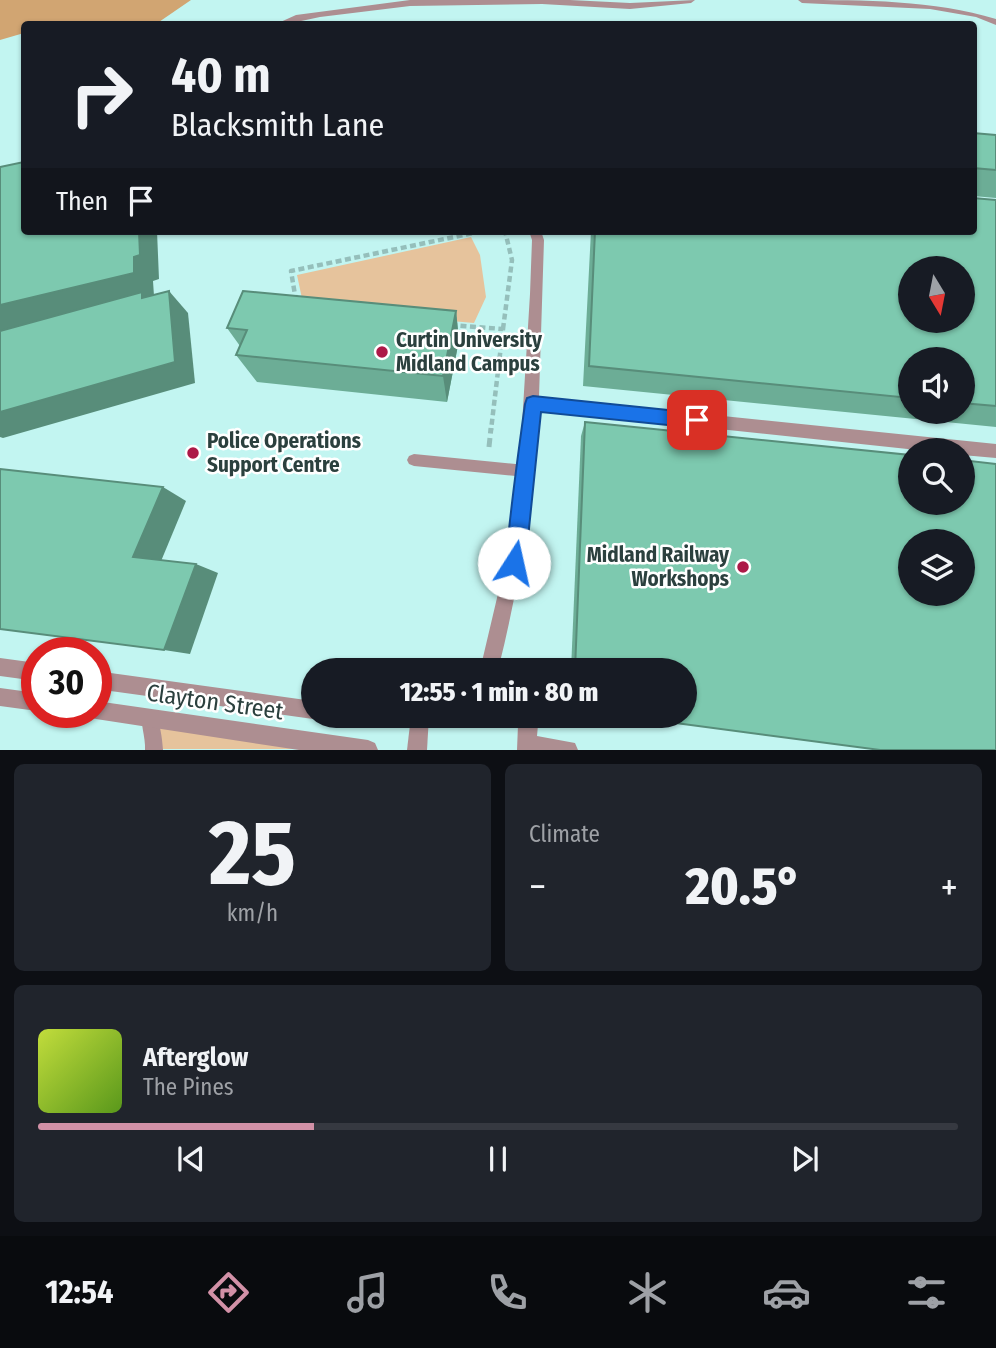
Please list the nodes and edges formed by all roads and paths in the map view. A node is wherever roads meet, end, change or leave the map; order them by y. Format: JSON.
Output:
{"nodes":[{"id":1,"x":691,"y":0,"type":"edge"},
{"id":2,"x":802,"y":0,"type":"edge"},
{"id":3,"x":288,"y":21,"type":"edge"},
{"id":4,"x":996,"y":22,"type":"edge"},
{"id":5,"x":464,"y":235,"type":"edge"},
{"id":6,"x":506,"y":235,"type":"edge"},
{"id":7,"x":536,"y":235,"type":"edge"},
{"id":8,"x":298,"y":312,"type":"edge"},
{"id":9,"x":448,"y":325,"type":"edge"},
{"id":10,"x":503,"y":329,"type":"junction"},
{"id":11,"x":533,"y":404,"type":"junction"},
{"id":12,"x":489,"y":447,"type":"dead end"},
{"id":13,"x":996,"y":451,"type":"edge"},
{"id":14,"x":414,"y":460,"type":"dead end"},
{"id":15,"x":526,"y":471,"type":"junction"},
{"id":16,"x":492,"y":658,"type":"edge"},
{"id":17,"x":0,"y":667,"type":"edge"},
{"id":18,"x":21,"y":670,"type":"edge"},
{"id":19,"x":112,"y":682,"type":"edge"},
{"id":20,"x":0,"y":697,"type":"edge"},
{"id":21,"x":21,"y":700,"type":"edge"},
{"id":22,"x":301,"y":708,"type":"edge"},
{"id":23,"x":112,"y":712,"type":"edge"},
{"id":24,"x":149,"y":718,"type":"junction"},
{"id":25,"x":418,"y":728,"type":"edge"},
{"id":26,"x":526,"y":728,"type":"edge"},
{"id":27,"x":528,"y":747,"type":"edge"},
{"id":28,"x":154,"y":750,"type":"edge"},
{"id":29,"x":368,"y":750,"type":"edge"},
{"id":30,"x":417,"y":750,"type":"edge"},
{"id":31,"x":568,"y":750,"type":"edge"}],
"edges":[{"from":1,"to":3,"type":"street"},
{"from":2,"to":4,"type":"street"},
{"from":5,"to":8,"type":"path"},
{"from":6,"to":10,"type":"path"},
{"from":7,"to":11,"type":"street"},
{"from":9,"to":10,"type":"path"},
{"from":10,"to":12,"type":"path"},
{"from":11,"to":13,"type":"street"},
{"from":11,"to":15,"type":"street"},
{"from":14,"to":15,"type":"lane"},
{"from":15,"to":16,"type":"street"},
{"from":17,"to":18,"type":"street"},
{"from":19,"to":22,"type":"street","name":"Clayton Street"},
{"from":20,"to":21,"type":"street"},
{"from":23,"to":24,"type":"street","name":"Clayton Street"},
{"from":24,"to":28,"type":"lane"},
{"from":24,"to":29,"type":"street","name":"Clayton Street"},
{"from":25,"to":30,"type":"street"},
{"from":26,"to":27,"type":"street"},
{"from":27,"to":31,"type":"street"}]}
